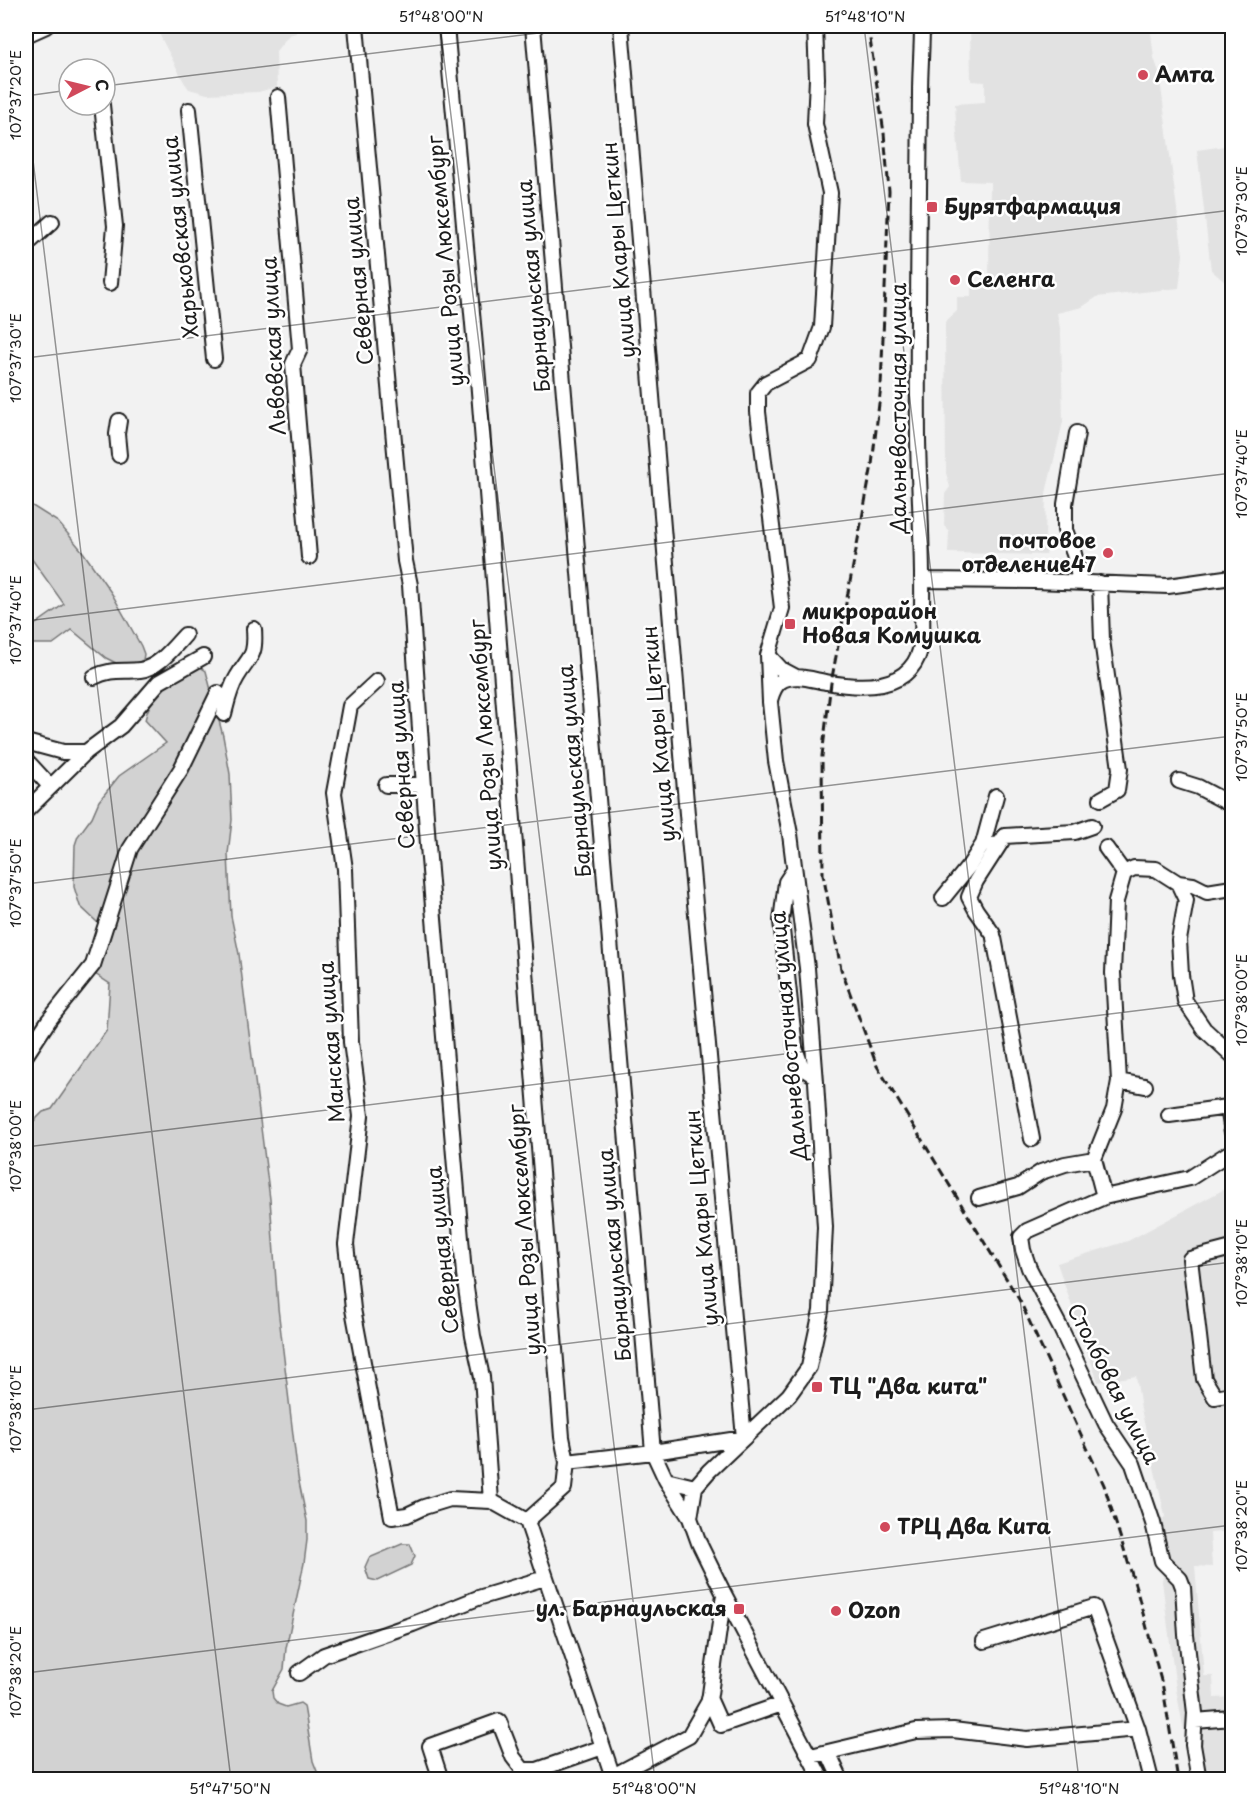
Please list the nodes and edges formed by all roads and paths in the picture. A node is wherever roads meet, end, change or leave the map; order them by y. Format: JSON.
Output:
{"nodes":[{"id":1,"x":46,"y":26,"type":"edge"},
{"id":2,"x":356,"y":26,"type":"edge"},
{"id":3,"x":446,"y":26,"type":"edge"},
{"id":4,"x":533,"y":26,"type":"edge"},
{"id":5,"x":621,"y":26,"type":"edge"},
{"id":6,"x":815,"y":26,"type":"edge"},
{"id":7,"x":922,"y":26,"type":"edge"},
{"id":8,"x":26,"y":35,"type":"edge"},
{"id":9,"x":278,"y":98,"type":"dead end"},
{"id":10,"x":189,"y":110,"type":"dead end"},
{"id":11,"x":103,"y":117,"type":"edge"},
{"id":12,"x":52,"y":222,"type":"dead end"},
{"id":13,"x":26,"y":245,"type":"edge"},
{"id":14,"x":110,"y":283,"type":"dead end"},
{"id":15,"x":214,"y":359,"type":"dead end"},
{"id":16,"x":119,"y":421,"type":"dead end"},
{"id":17,"x":1077,"y":433,"type":"dead end"},
{"id":18,"x":119,"y":455,"type":"dead end"},
{"id":19,"x":309,"y":557,"type":"dead end"},
{"id":20,"x":1233,"y":577,"type":"edge"},
{"id":21,"x":922,"y":580,"type":"junction"},
{"id":22,"x":1080,"y":582,"type":"junction"},
{"id":23,"x":1100,"y":583,"type":"junction"},
{"id":24,"x":254,"y":629,"type":"dead end"},
{"id":25,"x":185,"y":635,"type":"dead end"},
{"id":26,"x":768,"y":655,"type":"junction"},
{"id":27,"x":165,"y":657,"type":"junction"},
{"id":28,"x":203,"y":657,"type":"dead end"},
{"id":29,"x":94,"y":677,"type":"dead end"},
{"id":30,"x":796,"y":677,"type":"junction"},
{"id":31,"x":377,"y":681,"type":"dead end"},
{"id":32,"x":218,"y":693,"type":"dead end"},
{"id":33,"x":149,"y":694,"type":"junction"},
{"id":34,"x":770,"y":702,"type":"junction"},
{"id":35,"x":224,"y":714,"type":"dead end"},
{"id":36,"x":26,"y":742,"type":"edge"},
{"id":37,"x":86,"y":752,"type":"junction"},
{"id":38,"x":26,"y":760,"type":"edge"},
{"id":39,"x":1179,"y":781,"type":"dead end"},
{"id":40,"x":386,"y":784,"type":"dead end"},
{"id":41,"x":424,"y":784,"type":"junction"},
{"id":42,"x":50,"y":786,"type":"junction"},
{"id":43,"x":996,"y":796,"type":"dead end"},
{"id":44,"x":1101,"y":799,"type":"dead end"},
{"id":45,"x":1233,"y":805,"type":"edge"},
{"id":46,"x":26,"y":811,"type":"edge"},
{"id":47,"x":1092,"y":826,"type":"dead end"},
{"id":48,"x":983,"y":844,"type":"junction"},
{"id":49,"x":999,"y":845,"type":"junction"},
{"id":50,"x":1106,"y":848,"type":"dead end"},
{"id":51,"x":794,"y":870,"type":"junction"},
{"id":52,"x":1124,"y":873,"type":"junction"},
{"id":53,"x":1178,"y":883,"type":"junction"},
{"id":54,"x":1233,"y":888,"type":"edge"},
{"id":55,"x":943,"y":898,"type":"dead end"},
{"id":56,"x":26,"y":1055,"type":"edge"},
{"id":57,"x":1233,"y":1055,"type":"edge"},
{"id":58,"x":815,"y":1076,"type":"junction"},
{"id":59,"x":1119,"y":1082,"type":"junction"},
{"id":60,"x":1144,"y":1086,"type":"dead end"},
{"id":61,"x":1168,"y":1115,"type":"dead end"},
{"id":62,"x":1233,"y":1132,"type":"edge"},
{"id":63,"x":1032,"y":1139,"type":"dead end"},
{"id":64,"x":1233,"y":1151,"type":"edge"},
{"id":65,"x":1094,"y":1159,"type":"junction"},
{"id":66,"x":1104,"y":1197,"type":"junction"},
{"id":67,"x":979,"y":1198,"type":"dead end"},
{"id":68,"x":1233,"y":1248,"type":"edge"},
{"id":69,"x":1233,"y":1394,"type":"edge"},
{"id":70,"x":744,"y":1438,"type":"junction"},
{"id":71,"x":653,"y":1452,"type":"junction"},
{"id":72,"x":567,"y":1462,"type":"junction"},
{"id":73,"x":666,"y":1480,"type":"junction"},
{"id":74,"x":695,"y":1487,"type":"junction"},
{"id":75,"x":491,"y":1501,"type":"junction"},
{"id":76,"x":690,"y":1518,"type":"junction"},
{"id":77,"x":527,"y":1521,"type":"junction"},
{"id":78,"x":545,"y":1578,"type":"junction"},
{"id":79,"x":724,"y":1594,"type":"junction"},
{"id":80,"x":984,"y":1641,"type":"dead end"},
{"id":81,"x":299,"y":1673,"type":"dead end"},
{"id":82,"x":709,"y":1698,"type":"junction"},
{"id":83,"x":782,"y":1704,"type":"junction"},
{"id":84,"x":1233,"y":1718,"type":"edge"},
{"id":85,"x":1195,"y":1721,"type":"junction"},
{"id":86,"x":1138,"y":1729,"type":"junction"},
{"id":87,"x":603,"y":1747,"type":"junction"},
{"id":88,"x":828,"y":1752,"type":"junction"},
{"id":89,"x":811,"y":1756,"type":"junction"},
{"id":90,"x":614,"y":1778,"type":"edge"},
{"id":91,"x":441,"y":1779,"type":"edge"},
{"id":92,"x":822,"y":1779,"type":"edge"},
{"id":93,"x":841,"y":1779,"type":"edge"},
{"id":94,"x":1151,"y":1779,"type":"edge"},
{"id":95,"x":1199,"y":1779,"type":"edge"}],
"edges":[{"from":1,"to":8,"type":"street"},
{"from":2,"to":41,"type":"street","name":"Северная улица"},
{"from":3,"to":72,"type":"street","name":"улица Розы Люксембург"},
{"from":4,"to":71,"type":"street","name":"Барнаульская улица"},
{"from":5,"to":70,"type":"street","name":"улица Клары Цеткин"},
{"from":6,"to":26,"type":"street","name":"Дальневосточная улица"},
{"from":7,"to":21,"type":"street","name":"Дальневосточная улица"},
{"from":9,"to":19,"type":"street","name":"Львовская улица"},
{"from":10,"to":15,"type":"street","name":"Харьковская улица"},
{"from":11,"to":14,"type":"street"},
{"from":12,"to":13,"type":"street"},
{"from":16,"to":18,"type":"street"},
{"from":17,"to":22,"type":"street"},
{"from":20,"to":23,"type":"street"},
{"from":21,"to":22,"type":"street"},
{"from":21,"to":30,"type":"street","name":"Дальневосточная улица"},
{"from":22,"to":23,"type":"street"},
{"from":23,"to":44,"type":"street"},
{"from":24,"to":35,"type":"street"},
{"from":25,"to":27,"type":"street"},
{"from":26,"to":30,"type":"street","name":"Дальневосточная улица"},
{"from":26,"to":34,"type":"street","name":"Дальневосточная улица"},
{"from":27,"to":29,"type":"street"},
{"from":27,"to":33,"type":"street"},
{"from":28,"to":33,"type":"street"},
{"from":30,"to":34,"type":"street"},
{"from":31,"to":75,"type":"street","name":"Манская улица"},
{"from":32,"to":56,"type":"street"},
{"from":33,"to":37,"type":"street"},
{"from":34,"to":51,"type":"street","name":"Дальневосточная улица"},
{"from":36,"to":37,"type":"street"},
{"from":37,"to":42,"type":"street"},
{"from":38,"to":42,"type":"street"},
{"from":39,"to":45,"type":"street"},
{"from":40,"to":41,"type":"street"},
{"from":41,"to":75,"type":"street","name":"Северная улица"},
{"from":42,"to":46,"type":"street"},
{"from":43,"to":48,"type":"street"},
{"from":47,"to":49,"type":"street"},
{"from":48,"to":49,"type":"street"},
{"from":48,"to":55,"type":"street"},
{"from":49,"to":63,"type":"street"},
{"from":50,"to":52,"type":"street"},
{"from":51,"to":58,"type":"street","name":"Дальневосточная улица"},
{"from":51,"to":58,"type":"street"},
{"from":52,"to":53,"type":"street"},
{"from":52,"to":59,"type":"street"},
{"from":53,"to":54,"type":"street"},
{"from":53,"to":57,"type":"street"},
{"from":58,"to":70,"type":"street","name":"Дальневосточная улица"},
{"from":59,"to":60,"type":"street"},
{"from":59,"to":65,"type":"street"},
{"from":61,"to":62,"type":"street"},
{"from":64,"to":66,"type":"street","name":"Столбовая улица"},
{"from":65,"to":66,"type":"street"},
{"from":65,"to":67,"type":"street"},
{"from":66,"to":85,"type":"street","name":"Столбовая улица"},
{"from":68,"to":69,"type":"street"},
{"from":70,"to":71,"type":"street"},
{"from":70,"to":74,"type":"street"},
{"from":71,"to":72,"type":"street"},
{"from":71,"to":73,"type":"street","name":"Барнаульская улица"},
{"from":72,"to":77,"type":"street"},
{"from":73,"to":74,"type":"street"},
{"from":73,"to":76,"type":"street","name":"Барнаульская улица"},
{"from":74,"to":76,"type":"street"},
{"from":75,"to":77,"type":"street"},
{"from":76,"to":79,"type":"street","name":"Барнаульская улица"},
{"from":77,"to":78,"type":"street"},
{"from":78,"to":81,"type":"street"},
{"from":78,"to":87,"type":"street"},
{"from":79,"to":82,"type":"street"},
{"from":79,"to":83,"type":"street","name":"Барнаульская улица"},
{"from":80,"to":86,"type":"street"},
{"from":82,"to":83,"type":"street"},
{"from":82,"to":90,"type":"street"},
{"from":83,"to":89,"type":"street","name":"Барнаульская улица"},
{"from":84,"to":85,"type":"street"},
{"from":85,"to":95,"type":"street","name":"Столбовая улица"},
{"from":86,"to":88,"type":"street"},
{"from":86,"to":94,"type":"street"},
{"from":87,"to":90,"type":"street"},
{"from":87,"to":91,"type":"street"},
{"from":88,"to":89,"type":"street"},
{"from":88,"to":93,"type":"street"},
{"from":89,"to":92,"type":"street","name":"Барнаульская улица"}]}
